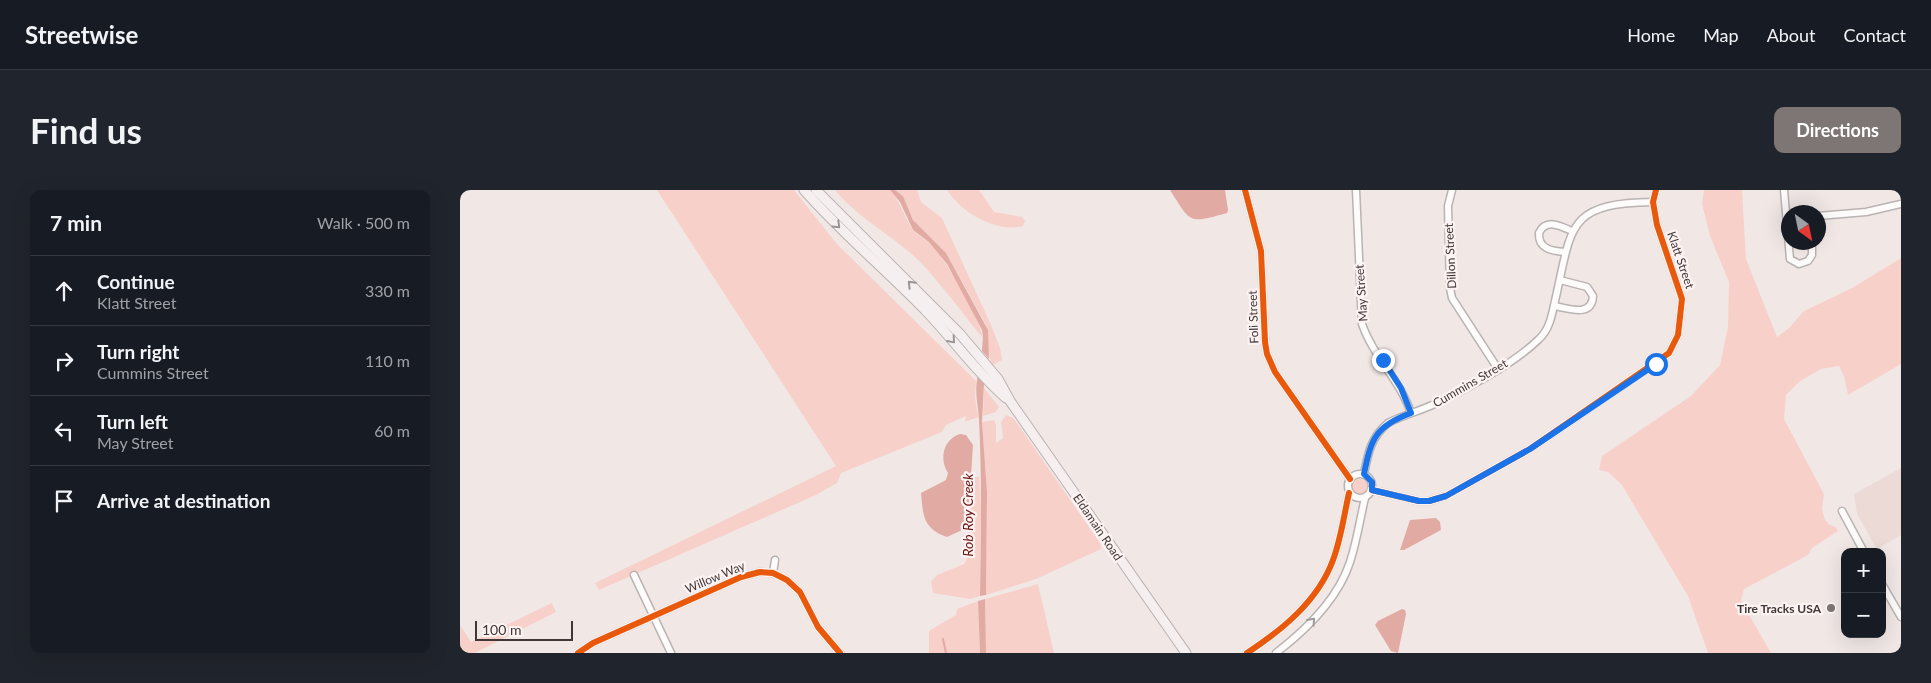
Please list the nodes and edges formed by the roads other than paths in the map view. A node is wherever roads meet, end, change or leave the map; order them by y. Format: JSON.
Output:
{"nodes":[{"id":1,"x":804,"y":190,"type":"edge"},
{"id":2,"x":816,"y":190,"type":"edge"},
{"id":3,"x":1246,"y":190,"type":"edge"},
{"id":4,"x":1356,"y":190,"type":"edge"},
{"id":5,"x":1452,"y":190,"type":"edge"},
{"id":6,"x":1656,"y":190,"type":"edge"},
{"id":7,"x":1784,"y":190,"type":"edge"},
{"id":8,"x":1653,"y":202,"type":"junction"},
{"id":9,"x":1901,"y":204,"type":"edge"},
{"id":10,"x":1786,"y":205,"type":"edge"},
{"id":11,"x":1826,"y":215,"type":"edge"},
{"id":12,"x":1572,"y":231,"type":"junction"},
{"id":13,"x":1789,"y":250,"type":"edge"},
{"id":14,"x":1812,"y":250,"type":"edge"},
{"id":15,"x":1565,"y":252,"type":"junction"},
{"id":16,"x":1560,"y":280,"type":"junction"},
{"id":17,"x":1554,"y":306,"type":"junction"},
{"id":18,"x":1498,"y":369,"type":"junction"},
{"id":19,"x":1010,"y":401,"type":"junction"},
{"id":20,"x":1411,"y":413,"type":"junction"},
{"id":21,"x":1364,"y":474,"type":"junction"},
{"id":22,"x":1350,"y":479,"type":"junction"},
{"id":23,"x":1372,"y":490,"type":"junction"},
{"id":24,"x":1349,"y":493,"type":"junction"},
{"id":25,"x":1365,"y":498,"type":"junction"},
{"id":26,"x":1842,"y":512,"type":"dead end"},
{"id":27,"x":1862,"y":548,"type":"edge"},
{"id":28,"x":775,"y":560,"type":"dead end"},
{"id":29,"x":774,"y":573,"type":"junction"},
{"id":30,"x":634,"y":575,"type":"dead end"},
{"id":31,"x":1886,"y":591,"type":"edge"},
{"id":32,"x":653,"y":617,"type":"junction"},
{"id":33,"x":1901,"y":617,"type":"edge"},
{"id":34,"x":578,"y":653,"type":"edge"},
{"id":35,"x":671,"y":653,"type":"edge"},
{"id":36,"x":840,"y":653,"type":"edge"},
{"id":37,"x":1186,"y":653,"type":"edge"},
{"id":38,"x":1247,"y":653,"type":"edge"},
{"id":39,"x":1276,"y":653,"type":"edge"}],
"edges":[{"from":1,"to":19,"type":"main road","name":"Eldamain Road","one_way":true},
{"from":19,"to":2,"type":"main road","name":"Eldamain Road","one_way":true},
{"from":3,"to":22,"type":"street","name":"Foli Street"},
{"from":4,"to":20,"type":"street","name":"May Street"},
{"from":5,"to":18,"type":"street","name":"Dillon Street"},
{"from":6,"to":8,"type":"street","name":"Klatt Street"},
{"from":7,"to":10,"type":"street"},
{"from":8,"to":12,"type":"street","name":"Cummins Street"},
{"from":8,"to":23,"type":"street","name":"Klatt Street"},
{"from":9,"to":11,"type":"street"},
{"from":12,"to":15,"type":"street","name":"Cummins Street"},
{"from":12,"to":15,"type":"street"},
{"from":13,"to":14,"type":"street"},
{"from":15,"to":16,"type":"street","name":"Cummins Street"},
{"from":16,"to":17,"type":"street","name":"Cummins Street"},
{"from":16,"to":17,"type":"street"},
{"from":17,"to":18,"type":"street","name":"Cummins Street"},
{"from":18,"to":20,"type":"street","name":"Cummins Street"},
{"from":19,"to":37,"type":"main road","name":"Eldamain Road"},
{"from":20,"to":21,"type":"street","name":"Cummins Street"},
{"from":21,"to":22,"type":"street"},
{"from":21,"to":23,"type":"street"},
{"from":22,"to":24,"type":"street"},
{"from":23,"to":25,"type":"street"},
{"from":24,"to":25,"type":"street"},
{"from":24,"to":38,"type":"street"},
{"from":39,"to":25,"type":"street","one_way":true},
{"from":26,"to":27,"type":"street"},
{"from":28,"to":29,"type":"street"},
{"from":29,"to":32,"type":"street","name":"Willow Way"},
{"from":29,"to":36,"type":"street"},
{"from":30,"to":32,"type":"street"},
{"from":31,"to":33,"type":"street"},
{"from":32,"to":34,"type":"street","name":"Willow Way"},
{"from":32,"to":35,"type":"street"}]}
